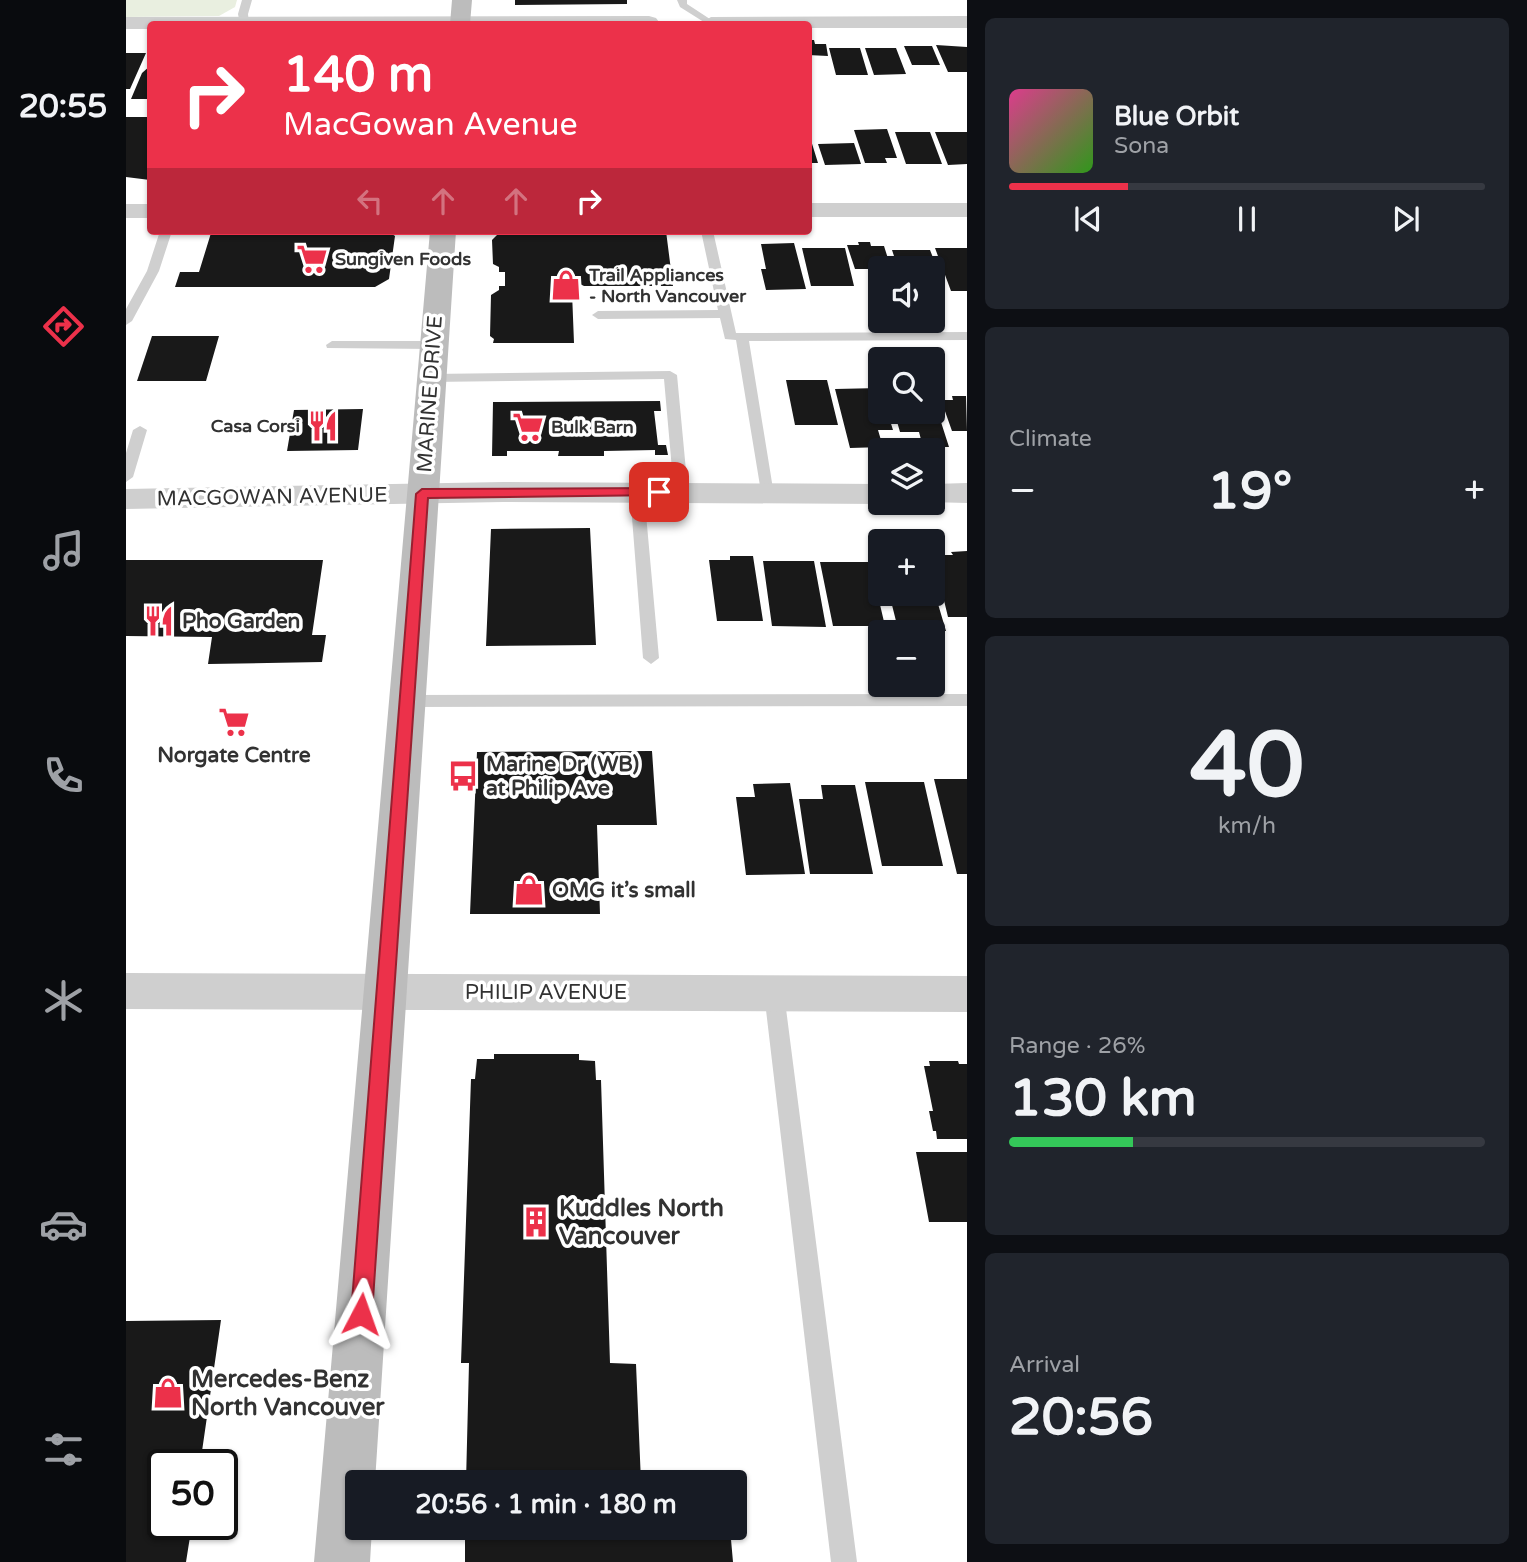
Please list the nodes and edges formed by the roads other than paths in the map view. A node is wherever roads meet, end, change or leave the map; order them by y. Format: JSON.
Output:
{"nodes":[{"id":1,"x":247,"y":0,"type":"edge"},
{"id":2,"x":462,"y":0,"type":"edge"},
{"id":3,"x":682,"y":0,"type":"edge"},
{"id":4,"x":244,"y":21,"type":"edge"},
{"id":5,"x":461,"y":21,"type":"edge"},
{"id":6,"x":708,"y":21,"type":"edge"},
{"id":7,"x":967,"y":22,"type":"edge"},
{"id":8,"x":126,"y":23,"type":"edge"},
{"id":9,"x":147,"y":23,"type":"edge"},
{"id":10,"x":812,"y":23,"type":"edge"},
{"id":11,"x":812,"y":210,"type":"edge"},
{"id":12,"x":967,"y":210,"type":"edge"},
{"id":13,"x":126,"y":211,"type":"edge"},
{"id":14,"x":147,"y":211,"type":"edge"},
{"id":15,"x":165,"y":235,"type":"edge"},
{"id":16,"x":443,"y":235,"type":"edge"},
{"id":17,"x":708,"y":235,"type":"edge"},
{"id":18,"x":598,"y":314,"type":"dead end"},
{"id":19,"x":726,"y":314,"type":"junction"},
{"id":20,"x":126,"y":321,"type":"edge"},
{"id":21,"x":967,"y":336,"type":"edge"},
{"id":22,"x":742,"y":337,"type":"junction"},
{"id":23,"x":332,"y":345,"type":"dead end"},
{"id":24,"x":433,"y":345,"type":"junction"},
{"id":25,"x":430,"y":378,"type":"junction"},
{"id":26,"x":140,"y":430,"type":"dead end"},
{"id":27,"x":126,"y":477,"type":"edge"},
{"id":28,"x":636,"y":492,"type":"junction"},
{"id":29,"x":681,"y":492,"type":"junction"},
{"id":30,"x":967,"y":493,"type":"edge"},
{"id":31,"x":422,"y":494,"type":"junction"},
{"id":32,"x":868,"y":494,"type":"edge"},
{"id":33,"x":945,"y":494,"type":"edge"},
{"id":34,"x":767,"y":495,"type":"junction"},
{"id":35,"x":126,"y":499,"type":"edge"},
{"id":36,"x":651,"y":658,"type":"dead end"},
{"id":37,"x":967,"y":700,"type":"edge"},
{"id":38,"x":407,"y":701,"type":"junction"},
{"id":39,"x":126,"y":991,"type":"edge"},
{"id":40,"x":386,"y":992,"type":"junction"},
{"id":41,"x":774,"y":993,"type":"junction"},
{"id":42,"x":967,"y":994,"type":"edge"},
{"id":43,"x":342,"y":1562,"type":"edge"},
{"id":44,"x":844,"y":1562,"type":"edge"}],
"edges":[{"from":1,"to":4,"type":"lane"},
{"from":2,"to":5,"type":"main road"},
{"from":3,"to":6,"type":"lane"},
{"from":7,"to":10,"type":"street"},
{"from":8,"to":9,"type":"street"},
{"from":11,"to":12,"type":"street"},
{"from":13,"to":14,"type":"street"},
{"from":15,"to":20,"type":"lane"},
{"from":16,"to":24,"type":"main road","name":"MARINE DRIVE"},
{"from":17,"to":19,"type":"lane"},
{"from":18,"to":19,"type":"lane"},
{"from":19,"to":22,"type":"lane"},
{"from":21,"to":22,"type":"lane"},
{"from":22,"to":34,"type":"lane"},
{"from":23,"to":24,"type":"lane"},
{"from":24,"to":25,"type":"main road","name":"MARINE DRIVE"},
{"from":25,"to":29,"type":"lane"},
{"from":25,"to":31,"type":"main road","name":"MARINE DRIVE"},
{"from":26,"to":27,"type":"lane"},
{"from":28,"to":29,"type":"street","name":"MACGOWAN AVENUE"},
{"from":28,"to":31,"type":"street","name":"MACGOWAN AVENUE"},
{"from":28,"to":36,"type":"lane"},
{"from":29,"to":34,"type":"street","name":"MACGOWAN AVENUE"},
{"from":30,"to":33,"type":"street"},
{"from":31,"to":35,"type":"street","name":"MACGOWAN AVENUE"},
{"from":31,"to":38,"type":"main road","name":"MARINE DRIVE"},
{"from":32,"to":34,"type":"street","name":"MACGOWAN AVENUE"},
{"from":37,"to":38,"type":"lane"},
{"from":38,"to":40,"type":"main road","name":"MARINE DRIVE"},
{"from":39,"to":40,"type":"street","name":"PHILIP AVENUE"},
{"from":40,"to":41,"type":"street","name":"PHILIP AVENUE"},
{"from":40,"to":43,"type":"main road","name":"MARINE DRIVE"},
{"from":41,"to":42,"type":"street","name":"PHILIP AVENUE"},
{"from":41,"to":44,"type":"lane"}]}
